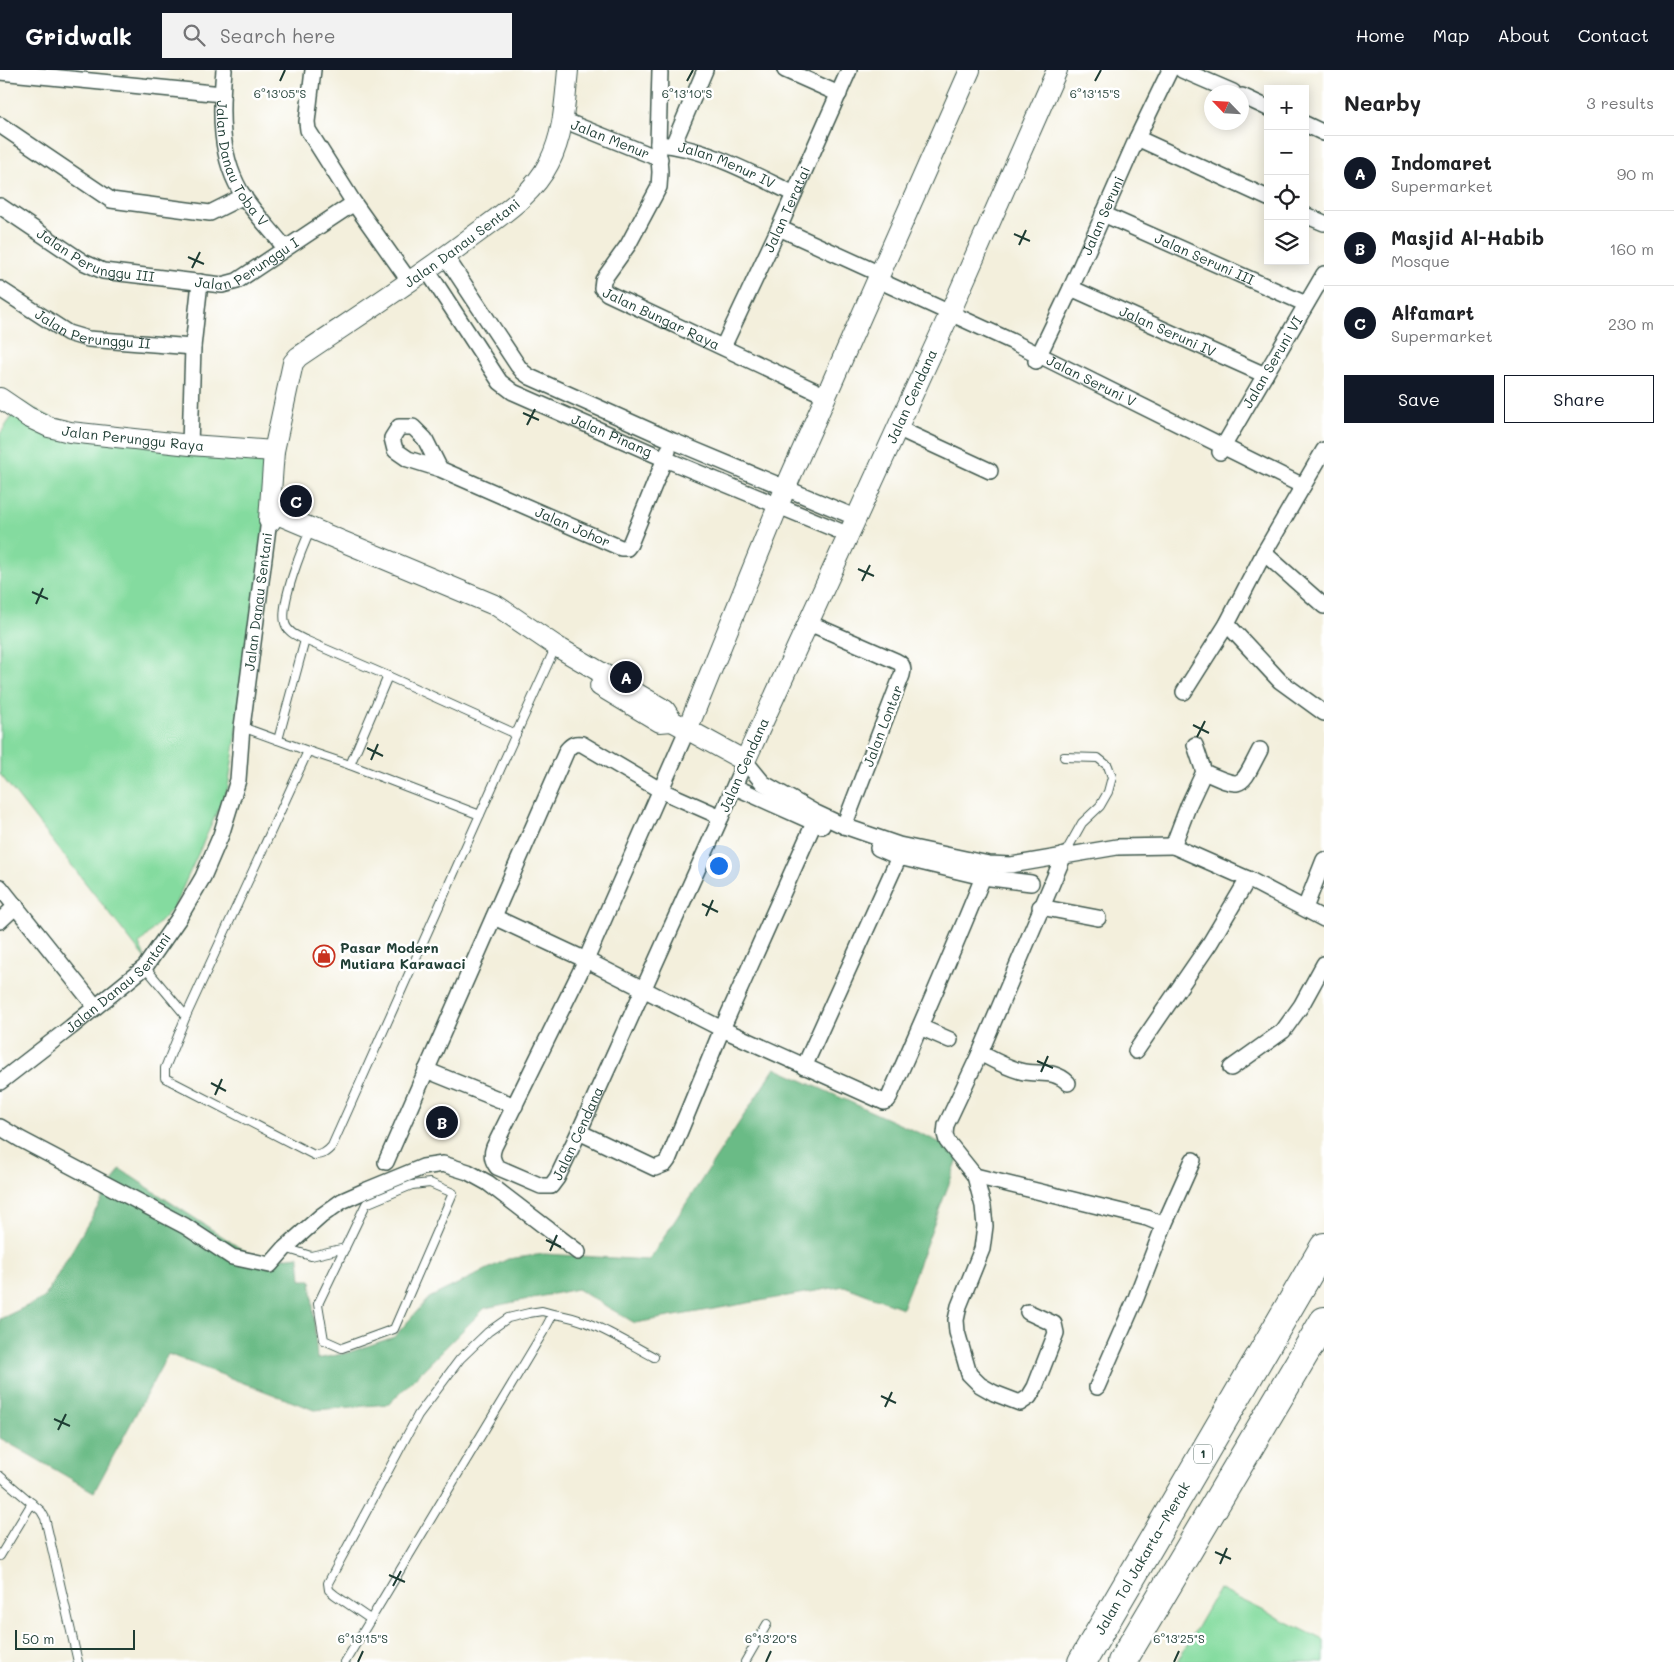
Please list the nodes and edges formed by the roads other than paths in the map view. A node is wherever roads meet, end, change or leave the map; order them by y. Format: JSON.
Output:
{"nodes":[{"id":1,"x":224,"y":70,"type":"edge"},
{"id":2,"x":313,"y":70,"type":"edge"},
{"id":3,"x":568,"y":70,"type":"edge"},
{"id":4,"x":660,"y":70,"type":"edge"},
{"id":5,"x":785,"y":70,"type":"edge"},
{"id":6,"x":849,"y":70,"type":"edge"},
{"id":7,"x":970,"y":70,"type":"edge"},
{"id":8,"x":1057,"y":70,"type":"edge"},
{"id":9,"x":1170,"y":70,"type":"edge"},
{"id":10,"x":1182,"y":70,"type":"edge"},
{"id":11,"x":702,"y":71,"type":"edge"},
{"id":12,"x":0,"y":72,"type":"edge"},
{"id":13,"x":1217,"y":85,"type":"edge"},
{"id":14,"x":222,"y":94,"type":"junction"},
{"id":15,"x":839,"y":94,"type":"junction"},
{"id":16,"x":1249,"y":99,"type":"edge"},
{"id":17,"x":1264,"y":106,"type":"edge"},
{"id":18,"x":563,"y":120,"type":"junction"},
{"id":19,"x":0,"y":125,"type":"edge"},
{"id":20,"x":1309,"y":126,"type":"edge"},
{"id":21,"x":1324,"y":133,"type":"edge"},
{"id":22,"x":1137,"y":138,"type":"junction"},
{"id":23,"x":664,"y":150,"type":"junction"},
{"id":24,"x":794,"y":194,"type":"junction"},
{"id":25,"x":244,"y":196,"type":"junction"},
{"id":26,"x":1264,"y":196,"type":"edge"},
{"id":27,"x":354,"y":203,"type":"junction"},
{"id":28,"x":0,"y":206,"type":"edge"},
{"id":29,"x":1103,"y":214,"type":"junction"},
{"id":30,"x":1309,"y":217,"type":"edge"},
{"id":31,"x":1324,"y":223,"type":"edge"},
{"id":32,"x":779,"y":228,"type":"junction"},
{"id":33,"x":285,"y":248,"type":"junction"},
{"id":34,"x":446,"y":257,"type":"junction"},
{"id":35,"x":427,"y":270,"type":"junction"},
{"id":36,"x":1324,"y":274,"type":"edge"},
{"id":37,"x":878,"y":280,"type":"junction"},
{"id":38,"x":200,"y":282,"type":"junction"},
{"id":39,"x":410,"y":282,"type":"junction"},
{"id":40,"x":0,"y":288,"type":"edge"},
{"id":41,"x":1071,"y":288,"type":"junction"},
{"id":42,"x":1306,"y":304,"type":"junction"},
{"id":43,"x":948,"y":316,"type":"junction"},
{"id":44,"x":193,"y":347,"type":"junction"},
{"id":45,"x":723,"y":347,"type":"junction"},
{"id":46,"x":1037,"y":358,"type":"junction"},
{"id":47,"x":1265,"y":375,"type":"junction"},
{"id":48,"x":826,"y":396,"type":"junction"},
{"id":49,"x":0,"y":398,"type":"edge"},
{"id":50,"x":897,"y":428,"type":"junction"},
{"id":51,"x":673,"y":441,"type":"junction"},
{"id":52,"x":190,"y":445,"type":"junction"},
{"id":53,"x":1222,"y":449,"type":"junction"},
{"id":54,"x":1324,"y":450,"type":"edge"},
{"id":55,"x":274,"y":451,"type":"junction"},
{"id":56,"x":665,"y":459,"type":"junction"},
{"id":57,"x":729,"y":465,"type":"junction"},
{"id":58,"x":440,"y":469,"type":"dead end"},
{"id":59,"x":990,"y":471,"type":"dead end"},
{"id":60,"x":721,"y":482,"type":"junction"},
{"id":61,"x":1301,"y":489,"type":"junction"},
{"id":62,"x":782,"y":498,"type":"junction"},
{"id":63,"x":270,"y":515,"type":"junction"},
{"id":64,"x":853,"y":527,"type":"junction"},
{"id":65,"x":310,"y":531,"type":"junction"},
{"id":66,"x":1264,"y":553,"type":"junction"},
{"id":67,"x":1324,"y":606,"type":"edge"},
{"id":68,"x":809,"y":623,"type":"junction"},
{"id":69,"x":1228,"y":624,"type":"junction"},
{"id":70,"x":304,"y":640,"type":"junction"},
{"id":71,"x":554,"y":650,"type":"junction"},
{"id":72,"x":388,"y":676,"type":"junction"},
{"id":73,"x":1184,"y":692,"type":"dead end"},
{"id":74,"x":1324,"y":713,"type":"edge"},
{"id":75,"x":679,"y":725,"type":"junction"},
{"id":76,"x":242,"y":727,"type":"junction"},
{"id":77,"x":516,"y":734,"type":"junction"},
{"id":78,"x":278,"y":740,"type":"junction"},
{"id":79,"x":1195,"y":745,"type":"dead end"},
{"id":80,"x":1260,"y":750,"type":"dead end"},
{"id":81,"x":308,"y":751,"type":"junction"},
{"id":82,"x":1064,"y":757,"type":"dead end"},
{"id":83,"x":745,"y":761,"type":"junction"},
{"id":84,"x":350,"y":765,"type":"junction"},
{"id":85,"x":1204,"y":772,"type":"junction"},
{"id":86,"x":735,"y":787,"type":"junction"},
{"id":87,"x":660,"y":790,"type":"junction"},
{"id":88,"x":480,"y":815,"type":"junction"},
{"id":89,"x":722,"y":817,"type":"junction"},
{"id":90,"x":814,"y":822,"type":"junction"},
{"id":91,"x":844,"y":826,"type":"junction"},
{"id":92,"x":1173,"y":846,"type":"junction"},
{"id":93,"x":1064,"y":855,"type":"junction"},
{"id":94,"x":900,"y":857,"type":"junction"},
{"id":95,"x":1324,"y":860,"type":"edge"},
{"id":96,"x":983,"y":877,"type":"junction"},
{"id":97,"x":1248,"y":878,"type":"junction"},
{"id":98,"x":1031,"y":883,"type":"dead end"},
{"id":99,"x":0,"y":887,"type":"edge"},
{"id":100,"x":16,"y":906,"type":"junction"},
{"id":101,"x":1040,"y":907,"type":"junction"},
{"id":102,"x":1305,"y":908,"type":"junction"},
{"id":103,"x":494,"y":916,"type":"junction"},
{"id":104,"x":1098,"y":918,"type":"dead end"},
{"id":105,"x":1324,"y":919,"type":"edge"},
{"id":106,"x":0,"y":921,"type":"edge"},
{"id":107,"x":586,"y":960,"type":"junction"},
{"id":108,"x":1324,"y":964,"type":"edge"},
{"id":109,"x":144,"y":967,"type":"junction"},
{"id":110,"x":643,"y":990,"type":"junction"},
{"id":111,"x":95,"y":1006,"type":"junction"},
{"id":112,"x":186,"y":1016,"type":"junction"},
{"id":113,"x":920,"y":1026,"type":"junction"},
{"id":114,"x":722,"y":1029,"type":"junction"},
{"id":115,"x":950,"y":1040,"type":"dead end"},
{"id":116,"x":1136,"y":1051,"type":"dead end"},
{"id":117,"x":980,"y":1053,"type":"junction"},
{"id":118,"x":804,"y":1066,"type":"junction"},
{"id":119,"x":1230,"y":1068,"type":"dead end"},
{"id":120,"x":426,"y":1070,"type":"junction"},
{"id":121,"x":0,"y":1082,"type":"edge"},
{"id":122,"x":1068,"y":1083,"type":"dead end"},
{"id":123,"x":515,"y":1106,"type":"junction"},
{"id":124,"x":0,"y":1127,"type":"edge"},
{"id":125,"x":579,"y":1132,"type":"junction"},
{"id":126,"x":1193,"y":1160,"type":"dead end"},
{"id":127,"x":386,"y":1162,"type":"dead end"},
{"id":128,"x":975,"y":1176,"type":"junction"},
{"id":129,"x":1164,"y":1225,"type":"junction"},
{"id":130,"x":1324,"y":1247,"type":"edge"},
{"id":131,"x":285,"y":1248,"type":"junction"},
{"id":132,"x":345,"y":1248,"type":"junction"},
{"id":133,"x":578,"y":1252,"type":"dead end"},
{"id":134,"x":1028,"y":1312,"type":"dead end"},
{"id":135,"x":553,"y":1314,"type":"junction"},
{"id":136,"x":1324,"y":1321,"type":"edge"},
{"id":137,"x":654,"y":1357,"type":"dead end"},
{"id":138,"x":1097,"y":1387,"type":"dead end"},
{"id":139,"x":0,"y":1476,"type":"edge"},
{"id":140,"x":32,"y":1503,"type":"junction"},
{"id":141,"x":0,"y":1556,"type":"edge"},
{"id":142,"x":370,"y":1619,"type":"junction"},
{"id":143,"x":767,"y":1624,"type":"dead end"},
{"id":144,"x":78,"y":1662,"type":"edge"},
{"id":145,"x":345,"y":1662,"type":"edge"},
{"id":146,"x":745,"y":1662,"type":"edge"},
{"id":147,"x":1082,"y":1662,"type":"edge"},
{"id":148,"x":1122,"y":1662,"type":"edge"}],
"edges":[{"from":1,"to":14,"type":"street","name":"Jalan Danau Toba V"},
{"from":2,"to":27,"type":"street"},
{"from":3,"to":18,"type":"street","name":"Jalan Danau Sentani"},
{"from":4,"to":23,"type":"street","name":"Jalan Menur"},
{"from":5,"to":15,"type":"street"},
{"from":6,"to":15,"type":"street","name":"Jalan Teratai"},
{"from":7,"to":37,"type":"street","name":"Jalan Cendana"},
{"from":8,"to":43,"type":"street","name":"Jalan Cendana"},
{"from":9,"to":22,"type":"street","name":"Jalan Seruni"},
{"from":10,"to":13,"type":"street"},
{"from":11,"to":23,"type":"street"},
{"from":12,"to":14,"type":"street"},
{"from":14,"to":25,"type":"street","name":"Jalan Danau Toba V"},
{"from":15,"to":24,"type":"street","name":"Jalan Teratai"},
{"from":16,"to":17,"type":"street"},
{"from":18,"to":23,"type":"street","name":"Jalan Menur"},
{"from":18,"to":34,"type":"street","name":"Jalan Danau Sentani"},
{"from":19,"to":25,"type":"street"},
{"from":20,"to":21,"type":"street"},
{"from":22,"to":26,"type":"street"},
{"from":22,"to":29,"type":"street","name":"Jalan Seruni"},
{"from":23,"to":24,"type":"street","name":"Jalan Menur IV"},
{"from":23,"to":45,"type":"street","name":"Jalan Bungar Raya"},
{"from":24,"to":32,"type":"street","name":"Jalan Teratai"},
{"from":25,"to":33,"type":"street","name":"Jalan Danau Toba V"},
{"from":27,"to":33,"type":"street","name":"Jalan Perunggu I"},
{"from":27,"to":39,"type":"street"},
{"from":28,"to":38,"type":"street","name":"Jalan Perunggu III"},
{"from":29,"to":41,"type":"street","name":"Jalan Seruni"},
{"from":29,"to":42,"type":"street","name":"Jalan Seruni III"},
{"from":30,"to":31,"type":"street"},
{"from":32,"to":37,"type":"street","name":"Jalan Seruni V"},
{"from":32,"to":45,"type":"street","name":"Jalan Teratai"},
{"from":33,"to":38,"type":"street","name":"Jalan Perunggu I"},
{"from":34,"to":35,"type":"street","name":"Jalan Danau Sentani"},
{"from":34,"to":51,"type":"street","name":"Jalan Pinang"},
{"from":35,"to":39,"type":"street","name":"Jalan Danau Sentani"},
{"from":35,"to":56,"type":"street","name":"Jalan Pinang"},
{"from":36,"to":42,"type":"street","name":"Jalan Seruni VI"},
{"from":37,"to":43,"type":"street","name":"Jalan Seruni V"},
{"from":37,"to":48,"type":"street","name":"Jalan Cendana"},
{"from":38,"to":44,"type":"street","name":"Jalan Perunggu I"},
{"from":39,"to":55,"type":"street","name":"Jalan Danau Sentani"},
{"from":40,"to":44,"type":"street","name":"Jalan Perunggu II"},
{"from":41,"to":46,"type":"street","name":"Jalan Seruni"},
{"from":41,"to":47,"type":"street","name":"Jalan Seruni IV"},
{"from":42,"to":47,"type":"street","name":"Jalan Seruni VI"},
{"from":43,"to":46,"type":"street","name":"Jalan Seruni V"},
{"from":43,"to":50,"type":"street","name":"Jalan Cendana"},
{"from":44,"to":52,"type":"street","name":"Jalan Perunggu I"},
{"from":45,"to":48,"type":"street","name":"Jalan Bungar Raya"},
{"from":46,"to":53,"type":"street","name":"Jalan Seruni V"},
{"from":47,"to":53,"type":"street","name":"Jalan Seruni VI"},
{"from":48,"to":62,"type":"street","name":"Jalan Cendana"},
{"from":49,"to":52,"type":"street","name":"Jalan Perunggu Raya"},
{"from":50,"to":59,"type":"street"},
{"from":50,"to":64,"type":"street","name":"Jalan Cendana"},
{"from":51,"to":56,"type":"street","name":"Jalan Johor"},
{"from":51,"to":57,"type":"street","name":"Jalan Pinang"},
{"from":52,"to":55,"type":"street","name":"Jalan Perunggu Raya"},
{"from":53,"to":61,"type":"street","name":"Jalan Seruni V"},
{"from":54,"to":61,"type":"street"},
{"from":55,"to":63,"type":"street","name":"Jalan Danau Sentani"},
{"from":56,"to":58,"type":"street","name":"Jalan Johor"},
{"from":56,"to":60,"type":"street","name":"Jalan Pinang"},
{"from":57,"to":60,"type":"street"},
{"from":57,"to":62,"type":"street","name":"Jalan Pinang"},
{"from":60,"to":62,"type":"street","name":"Jalan Pinang"},
{"from":61,"to":66,"type":"street"},
{"from":62,"to":64,"type":"street","name":"Jalan Pinang"},
{"from":62,"to":75,"type":"street","name":"Jalan Cendana"},
{"from":63,"to":65,"type":"street"},
{"from":63,"to":76,"type":"street","name":"Jalan Danau Sentani"},
{"from":64,"to":68,"type":"street","name":"Jalan Cendana"},
{"from":65,"to":70,"type":"lane"},
{"from":65,"to":71,"type":"street"},
{"from":66,"to":67,"type":"street"},
{"from":66,"to":69,"type":"street"},
{"from":68,"to":83,"type":"street","name":"Jalan Cendana"},
{"from":68,"to":91,"type":"street","name":"Jalan Lontar"},
{"from":69,"to":73,"type":"street"},
{"from":69,"to":74,"type":"street"},
{"from":70,"to":72,"type":"lane"},
{"from":70,"to":78,"type":"lane"},
{"from":71,"to":75,"type":"street"},
{"from":71,"to":77,"type":"lane"},
{"from":72,"to":77,"type":"lane"},
{"from":72,"to":84,"type":"lane"},
{"from":75,"to":83,"type":"street"},
{"from":75,"to":87,"type":"street","name":"Jalan Cendana"},
{"from":76,"to":78,"type":"lane"},
{"from":76,"to":109,"type":"street","name":"Jalan Danau Sentani"},
{"from":77,"to":88,"type":"lane"},
{"from":78,"to":81,"type":"lane"},
{"from":79,"to":85,"type":"street"},
{"from":80,"to":85,"type":"street"},
{"from":81,"to":84,"type":"lane"},
{"from":81,"to":112,"type":"lane"},
{"from":82,"to":93,"type":"lane"},
{"from":83,"to":86,"type":"street","name":"Jalan Cendana"},
{"from":83,"to":91,"type":"street"},
{"from":84,"to":88,"type":"lane"},
{"from":85,"to":92,"type":"street"},
{"from":86,"to":89,"type":"street","name":"Jalan Cendana"},
{"from":86,"to":90,"type":"street"},
{"from":87,"to":89,"type":"street"},
{"from":87,"to":103,"type":"street"},
{"from":87,"to":107,"type":"street","name":"Jalan Cendana"},
{"from":88,"to":112,"type":"lane"},
{"from":89,"to":110,"type":"street","name":"Jalan Cendana"},
{"from":90,"to":94,"type":"street"},
{"from":90,"to":114,"type":"street"},
{"from":91,"to":93,"type":"street"},
{"from":92,"to":93,"type":"street"},
{"from":92,"to":97,"type":"street"},
{"from":93,"to":101,"type":"street"},
{"from":94,"to":96,"type":"street"},
{"from":94,"to":118,"type":"street"},
{"from":95,"to":102,"type":"street"},
{"from":96,"to":98,"type":"street"},
{"from":96,"to":113,"type":"street"},
{"from":97,"to":102,"type":"street"},
{"from":97,"to":116,"type":"street"},
{"from":99,"to":100,"type":"street"},
{"from":100,"to":106,"type":"street"},
{"from":100,"to":111,"type":"street"},
{"from":101,"to":104,"type":"street"},
{"from":101,"to":117,"type":"street"},
{"from":102,"to":105,"type":"street"},
{"from":103,"to":107,"type":"street"},
{"from":103,"to":120,"type":"street"},
{"from":107,"to":110,"type":"street"},
{"from":107,"to":123,"type":"street","name":"Jalan Cendana"},
{"from":108,"to":119,"type":"street"},
{"from":109,"to":111,"type":"street","name":"Jalan Danau Sentani"},
{"from":109,"to":112,"type":"lane"},
{"from":110,"to":114,"type":"street"},
{"from":110,"to":125,"type":"street","name":"Jalan Cendana"},
{"from":111,"to":121,"type":"street","name":"Jalan Danau Sentani"},
{"from":113,"to":115,"type":"street"},
{"from":113,"to":118,"type":"street"},
{"from":114,"to":118,"type":"street"},
{"from":114,"to":125,"type":"street"},
{"from":117,"to":122,"type":"street"},
{"from":117,"to":128,"type":"street"},
{"from":120,"to":123,"type":"street"},
{"from":120,"to":127,"type":"street"},
{"from":123,"to":125,"type":"street","name":"Jalan Cendana"},
{"from":124,"to":131,"type":"street"},
{"from":126,"to":129,"type":"street"},
{"from":128,"to":129,"type":"street"},
{"from":128,"to":134,"type":"street"},
{"from":129,"to":138,"type":"street"},
{"from":130,"to":147,"type":"highway","name":"Jalan Tol Jakarta–Merak","number":"1"},
{"from":131,"to":132,"type":"lane"},
{"from":131,"to":133,"type":"street"},
{"from":132,"to":132,"type":"lane"},
{"from":135,"to":137,"type":"lane"},
{"from":135,"to":142,"type":"lane"},
{"from":135,"to":142,"type":"lane"},
{"from":136,"to":148,"type":"highway"},
{"from":139,"to":140,"type":"lane"},
{"from":140,"to":141,"type":"lane"},
{"from":140,"to":144,"type":"lane"},
{"from":142,"to":145,"type":"lane"},
{"from":143,"to":146,"type":"lane"}]}
